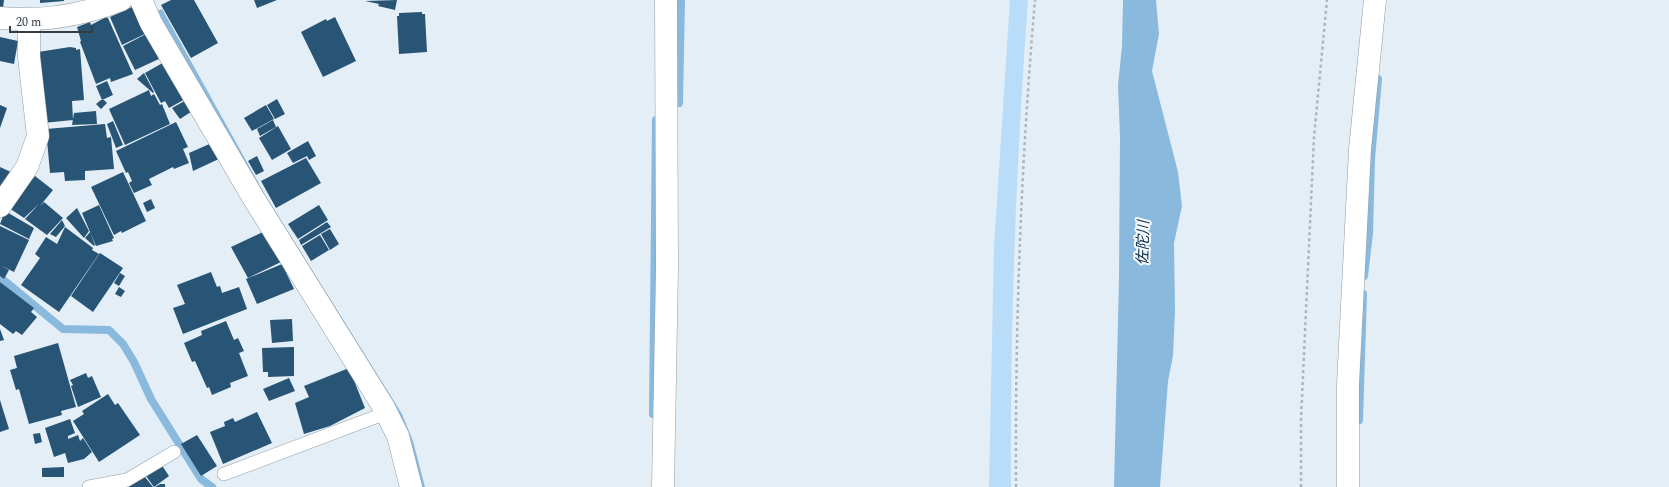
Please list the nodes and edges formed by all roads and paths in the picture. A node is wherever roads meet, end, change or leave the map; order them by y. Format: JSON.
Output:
{"nodes":[{"id":1,"x":122,"y":0,"type":"edge"},
{"id":2,"x":141,"y":0,"type":"edge"},
{"id":3,"x":666,"y":0,"type":"edge"},
{"id":4,"x":1034,"y":0,"type":"edge"},
{"id":5,"x":1327,"y":0,"type":"edge"},
{"id":6,"x":1376,"y":0,"type":"edge"},
{"id":7,"x":0,"y":18,"type":"edge"},
{"id":8,"x":29,"y":20,"type":"junction"},
{"id":9,"x":0,"y":206,"type":"edge"},
{"id":10,"x":386,"y":413,"type":"junction"},
{"id":11,"x":174,"y":452,"type":"dead end"},
{"id":12,"x":224,"y":474,"type":"dead end"},
{"id":13,"x":89,"y":487,"type":"edge"},
{"id":14,"x":412,"y":487,"type":"edge"},
{"id":15,"x":663,"y":487,"type":"edge"},
{"id":16,"x":1016,"y":487,"type":"edge"},
{"id":17,"x":1301,"y":487,"type":"edge"},
{"id":18,"x":1348,"y":487,"type":"edge"}],
"edges":[{"from":1,"to":8,"type":"street"},
{"from":2,"to":10,"type":"street"},
{"from":3,"to":15,"type":"street"},
{"from":4,"to":16,"type":"path"},
{"from":5,"to":17,"type":"path"},
{"from":6,"to":18,"type":"street"},
{"from":7,"to":8,"type":"street"},
{"from":8,"to":9,"type":"street"},
{"from":10,"to":12,"type":"lane"},
{"from":10,"to":14,"type":"street"},
{"from":11,"to":13,"type":"lane"}]}
